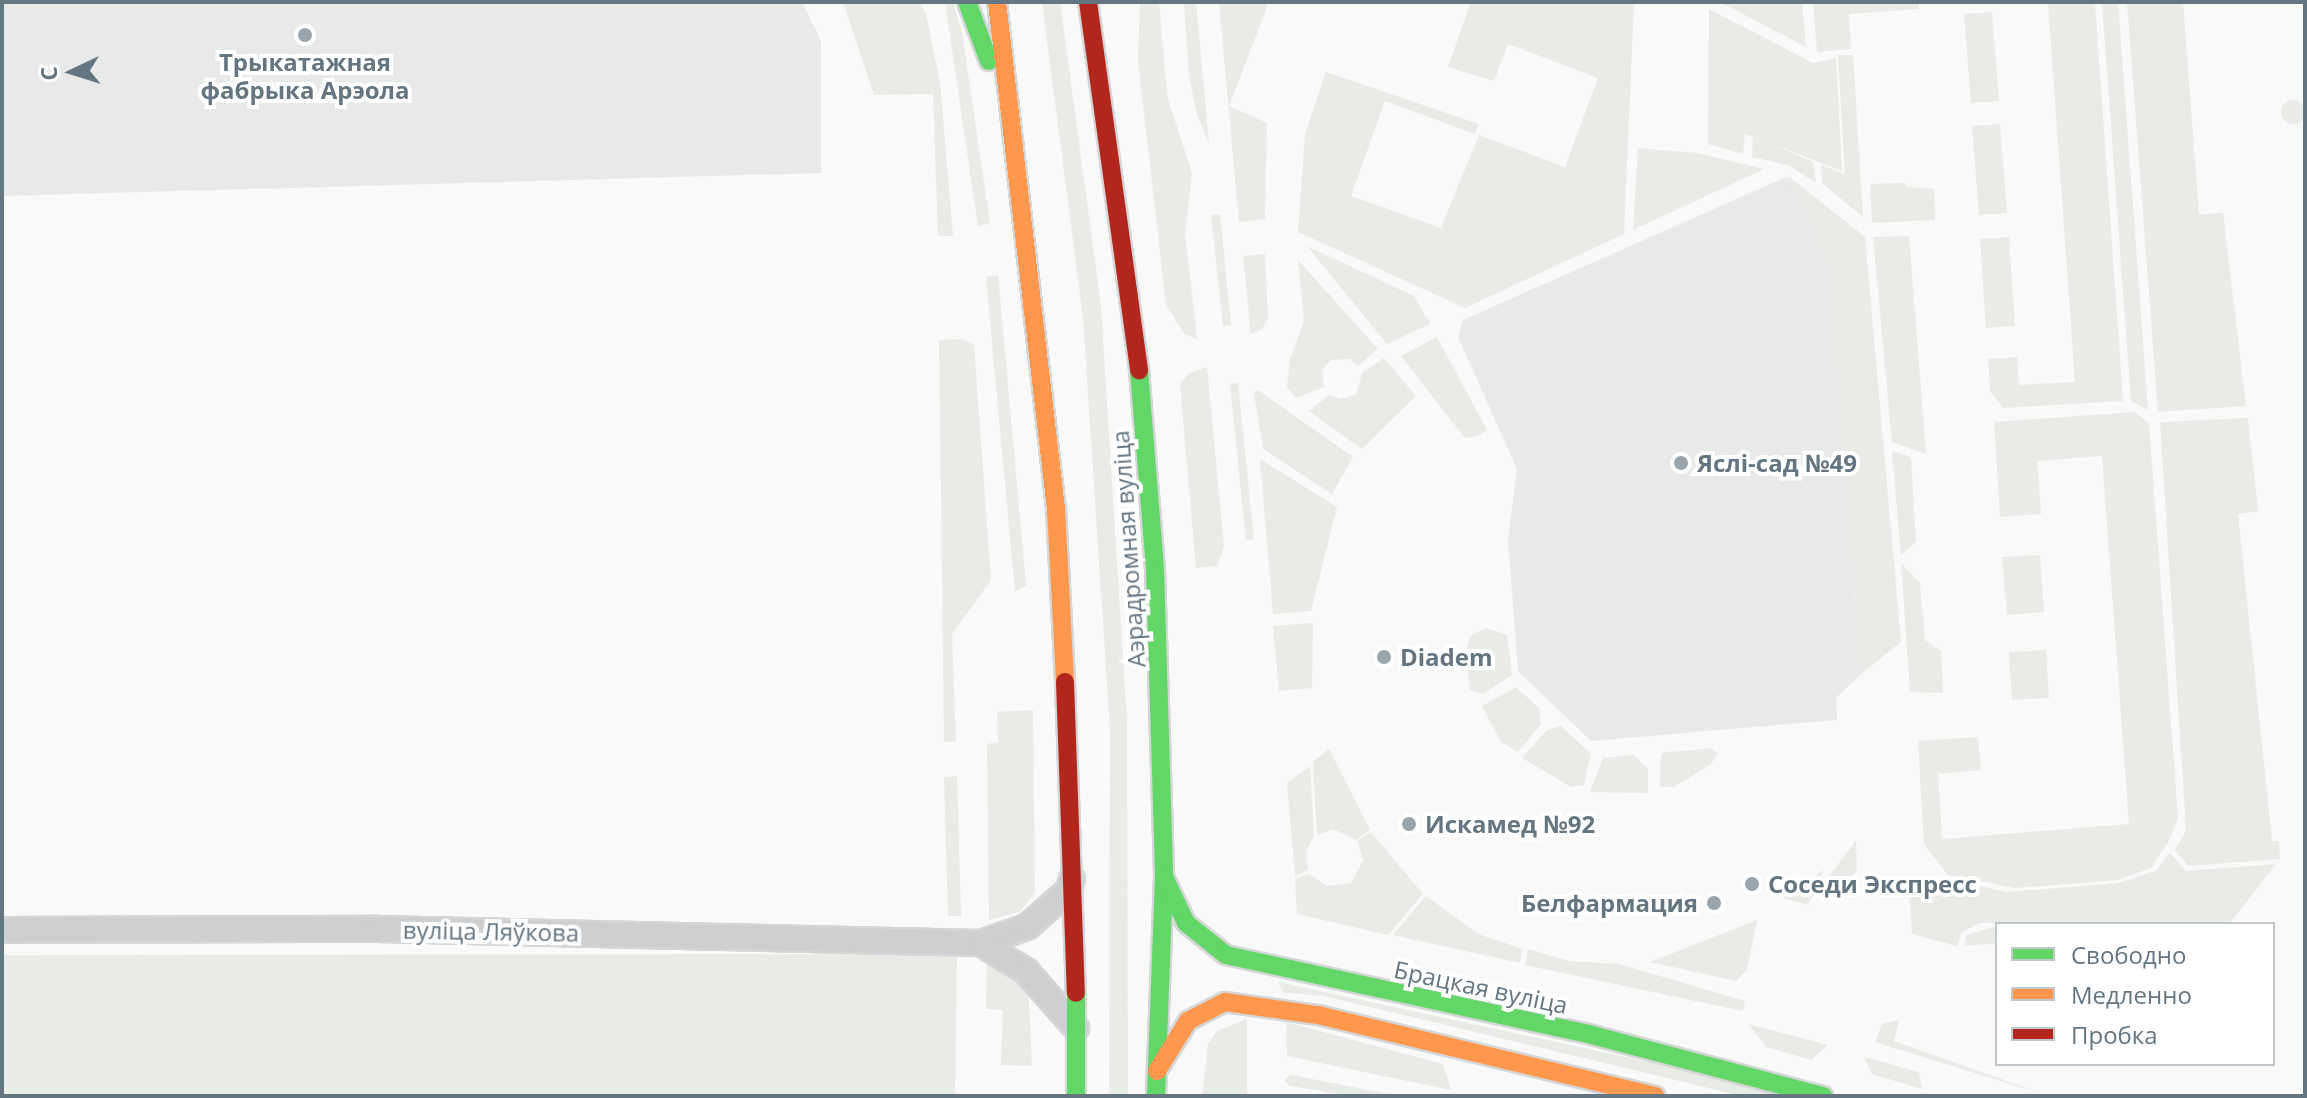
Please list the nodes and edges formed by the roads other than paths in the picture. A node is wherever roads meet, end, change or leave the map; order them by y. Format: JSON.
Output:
{"nodes":[{"id":1,"x":967,"y":2,"type":"edge"},
{"id":2,"x":997,"y":2,"type":"edge"},
{"id":3,"x":1088,"y":2,"type":"edge"},
{"id":4,"x":1111,"y":2,"type":"edge"},
{"id":5,"x":1095,"y":55,"type":"junction"},
{"id":6,"x":1012,"y":132,"type":"junction"},
{"id":7,"x":1075,"y":865,"type":"junction"},
{"id":8,"x":1164,"y":877,"type":"junction"},
{"id":9,"x":2,"y":930,"type":"edge"},
{"id":10,"x":980,"y":943,"type":"junction"},
{"id":11,"x":1077,"y":1030,"type":"junction"},
{"id":12,"x":1157,"y":1071,"type":"junction"},
{"id":13,"x":1076,"y":1096,"type":"edge"},
{"id":14,"x":1156,"y":1096,"type":"edge"},
{"id":15,"x":1655,"y":1096,"type":"edge"},
{"id":16,"x":1823,"y":1096,"type":"edge"}],
"edges":[{"from":1,"to":6,"type":"main road"},
{"from":2,"to":6,"type":"main road"},
{"from":3,"to":5,"type":"main road","name":"Аэрадромная вуліца"},
{"from":4,"to":5,"type":"main road"},
{"from":5,"to":8,"type":"main road","name":"Аэрадромная вуліца"},
{"from":6,"to":7,"type":"main road"},
{"from":7,"to":10,"type":"street","name":"вуліца Ляўкова"},
{"from":7,"to":11,"type":"main road"},
{"from":8,"to":12,"type":"main road","name":"Аэрадромная вуліца"},
{"from":8,"to":16,"type":"main road","name":"Брацкая вуліца"},
{"from":9,"to":10,"type":"street","name":"вуліца Ляўкова"},
{"from":10,"to":11,"type":"street","name":"вуліца Ляўкова"},
{"from":11,"to":13,"type":"main road"},
{"from":12,"to":14,"type":"main road","name":"Аэрадромная вуліца"},
{"from":12,"to":15,"type":"main road"}]}
